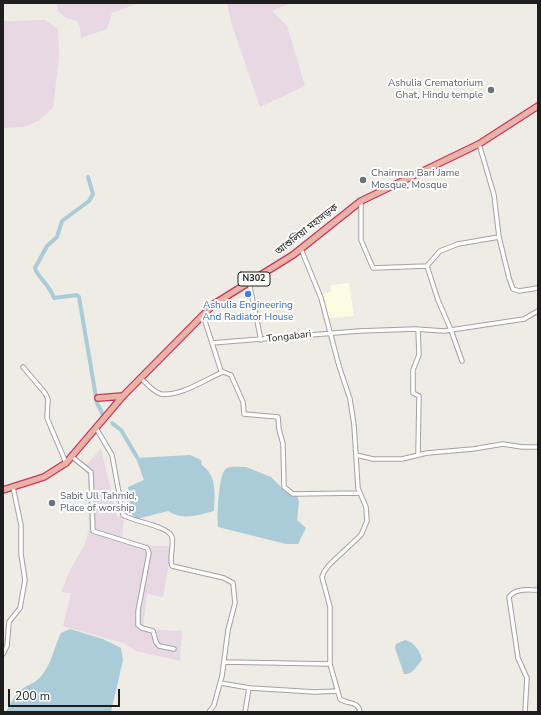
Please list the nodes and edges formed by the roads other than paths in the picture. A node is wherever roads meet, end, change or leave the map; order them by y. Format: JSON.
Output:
{"nodes":[{"id":1,"x":538,"y":106,"type":"edge"},
{"id":2,"x":479,"y":144,"type":"junction"},
{"id":3,"x":361,"y":201,"type":"junction"},
{"id":4,"x":499,"y":237,"type":"junction"},
{"id":5,"x":300,"y":249,"type":"junction"},
{"id":6,"x":427,"y":266,"type":"junction"},
{"id":7,"x":249,"y":282,"type":"junction"},
{"id":8,"x":538,"y":288,"type":"edge"},
{"id":9,"x":538,"y":311,"type":"edge"},
{"id":10,"x":203,"y":315,"type":"junction"},
{"id":11,"x":418,"y":329,"type":"junction"},
{"id":12,"x":451,"y":330,"type":"junction"},
{"id":13,"x":330,"y":333,"type":"junction"},
{"id":14,"x":261,"y":340,"type":"junction"},
{"id":15,"x":212,"y":344,"type":"junction"},
{"id":16,"x":462,"y":361,"type":"dead end"},
{"id":17,"x":23,"y":367,"type":"dead end"},
{"id":18,"x":224,"y":372,"type":"junction"},
{"id":19,"x":141,"y":378,"type":"junction"},
{"id":20,"x":123,"y":396,"type":"junction"},
{"id":21,"x":98,"y":398,"type":"dead end"},
{"id":22,"x":96,"y":428,"type":"junction"},
{"id":23,"x":538,"y":447,"type":"edge"},
{"id":24,"x":356,"y":455,"type":"junction"},
{"id":25,"x":418,"y":455,"type":"junction"},
{"id":26,"x":72,"y":456,"type":"junction"},
{"id":27,"x":66,"y":463,"type":"junction"},
{"id":28,"x":13,"y":487,"type":"junction"},
{"id":29,"x":3,"y":490,"type":"edge"},
{"id":30,"x":359,"y":493,"type":"junction"},
{"id":31,"x":538,"y":590,"type":"edge"},
{"id":32,"x":174,"y":648,"type":"dead end"},
{"id":33,"x":3,"y":654,"type":"edge"},
{"id":34,"x":224,"y":662,"type":"junction"},
{"id":35,"x":330,"y":664,"type":"junction"},
{"id":36,"x":220,"y":683,"type":"junction"},
{"id":37,"x":249,"y":688,"type":"junction"},
{"id":38,"x":338,"y":691,"type":"junction"},
{"id":39,"x":209,"y":712,"type":"edge"},
{"id":40,"x":245,"y":712,"type":"edge"},
{"id":41,"x":360,"y":712,"type":"edge"},
{"id":42,"x":525,"y":712,"type":"edge"}],
"edges":[{"from":1,"to":2,"type":"highway","name":"আশুলিয়া মহাসড়ক","number":"N302"},
{"from":2,"to":3,"type":"highway","name":"আশুলিয়া মহাসড়ক","number":"N302"},
{"from":2,"to":4,"type":"street"},
{"from":3,"to":5,"type":"highway","name":"আশুলিয়া মহাসড়ক","number":"N302"},
{"from":3,"to":6,"type":"street"},
{"from":4,"to":6,"type":"street"},
{"from":4,"to":8,"type":"street"},
{"from":5,"to":7,"type":"highway","name":"আশুলিয়া মহাসড়ক","number":"N302"},
{"from":5,"to":13,"type":"street"},
{"from":6,"to":12,"type":"street"},
{"from":7,"to":10,"type":"highway","name":"আশুলিয়া মহাসড়ক","number":"N302"},
{"from":7,"to":14,"type":"street","name":"Tongabari"},
{"from":9,"to":12,"type":"street","name":"Tongabari"},
{"from":10,"to":15,"type":"street"},
{"from":10,"to":19,"type":"highway","name":"আশুলিয়া মহাসড়ক","number":"N302"},
{"from":11,"to":12,"type":"street","name":"Tongabari"},
{"from":11,"to":13,"type":"street","name":"Tongabari"},
{"from":11,"to":25,"type":"street"},
{"from":12,"to":16,"type":"street"},
{"from":13,"to":14,"type":"street","name":"Tongabari"},
{"from":13,"to":24,"type":"street"},
{"from":14,"to":15,"type":"street"},
{"from":15,"to":18,"type":"street"},
{"from":17,"to":27,"type":"street"},
{"from":18,"to":19,"type":"street"},
{"from":18,"to":30,"type":"street"},
{"from":19,"to":20,"type":"highway","name":"আশুলিয়া মহাসড়ক","number":"N302"},
{"from":20,"to":21,"type":"highway"},
{"from":20,"to":22,"type":"highway","name":"আশুলিয়া মহাসড়ক","number":"N302"},
{"from":22,"to":26,"type":"highway","name":"আশুলিয়া মহাসড়ক","number":"N302"},
{"from":22,"to":34,"type":"street"},
{"from":23,"to":25,"type":"street"},
{"from":24,"to":25,"type":"street"},
{"from":24,"to":30,"type":"street"},
{"from":26,"to":27,"type":"highway","name":"আশুলিয়া মহাসড়ক","number":"N302"},
{"from":26,"to":32,"type":"street"},
{"from":27,"to":28,"type":"highway","name":"আশুলিয়া মহাসড়ক","number":"N302"},
{"from":28,"to":29,"type":"highway","name":"আশুলিয়া মহাসড়ক","number":"N302"},
{"from":28,"to":33,"type":"street"},
{"from":30,"to":35,"type":"street"},
{"from":31,"to":42,"type":"street"},
{"from":34,"to":35,"type":"street"},
{"from":34,"to":36,"type":"street"},
{"from":35,"to":38,"type":"street"},
{"from":36,"to":37,"type":"street"},
{"from":36,"to":39,"type":"street"},
{"from":37,"to":38,"type":"street"},
{"from":37,"to":40,"type":"street"},
{"from":38,"to":41,"type":"street"}]}
